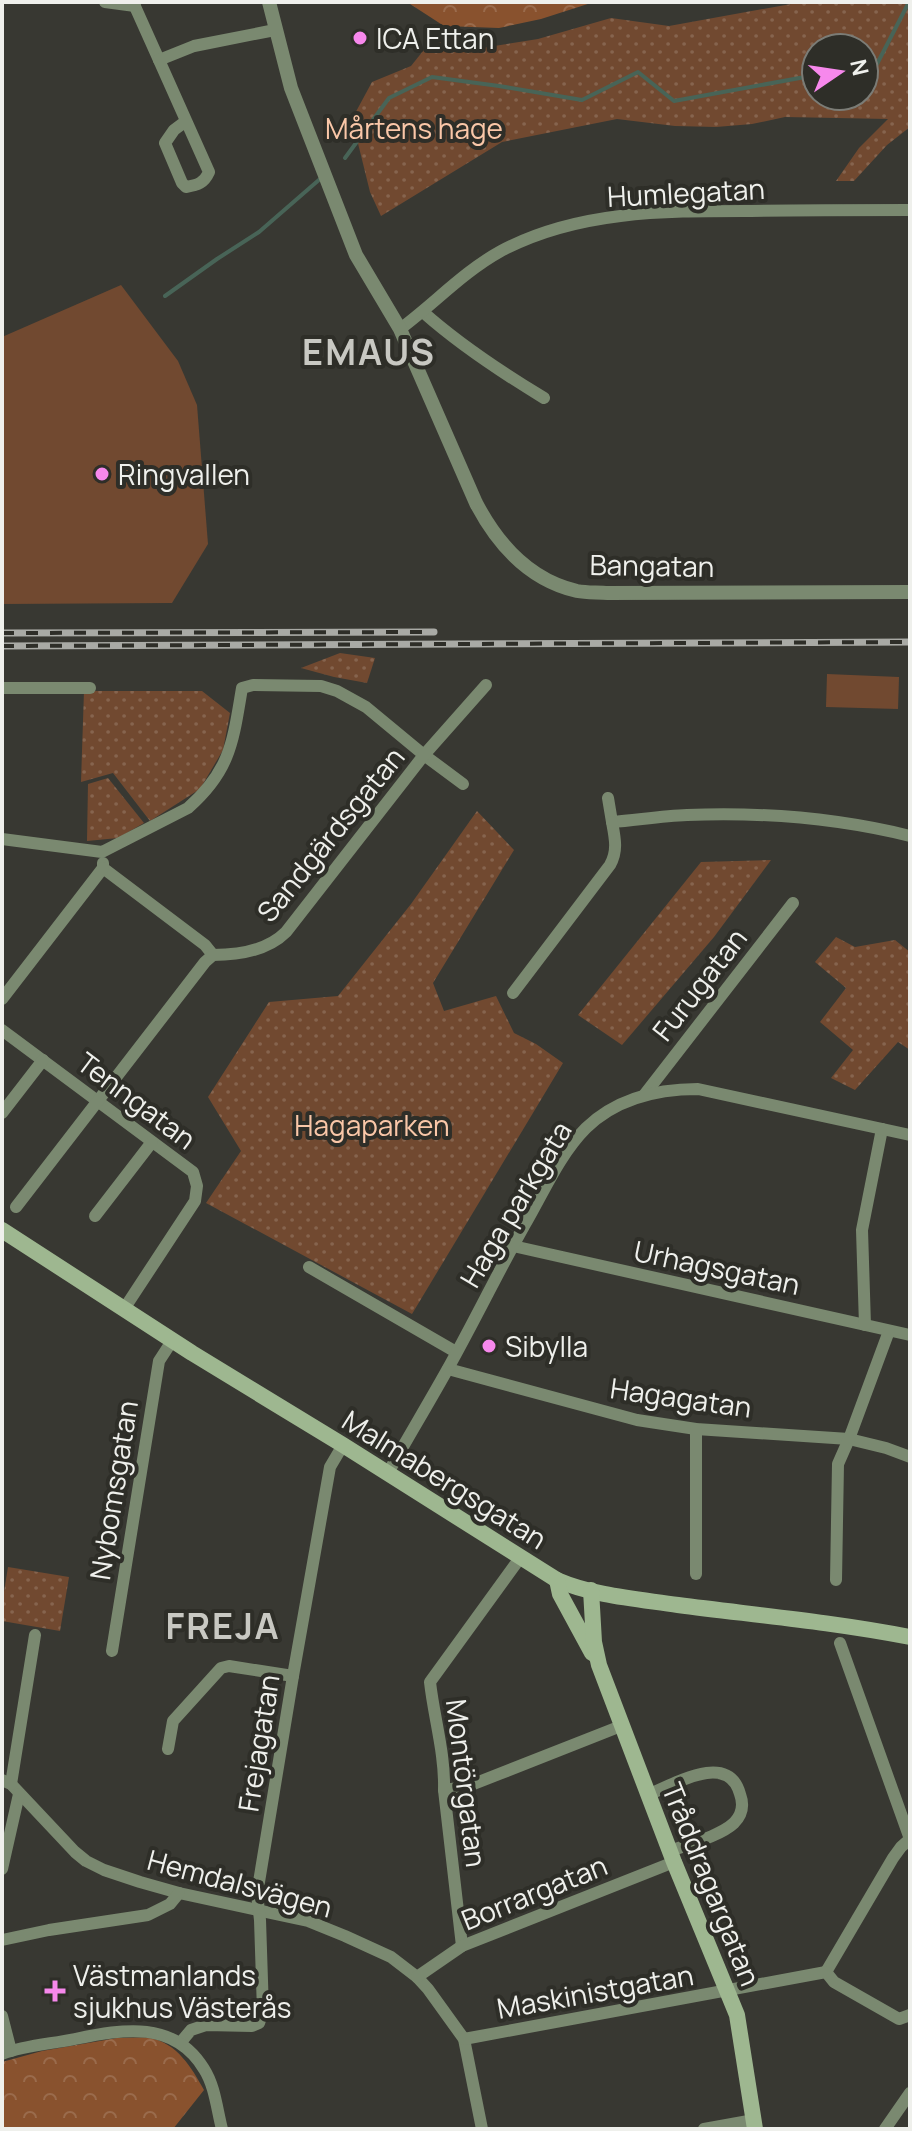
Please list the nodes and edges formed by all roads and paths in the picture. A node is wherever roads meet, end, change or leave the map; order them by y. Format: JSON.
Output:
{"nodes":[{"id":1,"x":105,"y":2,"type":"edge"},
{"id":2,"x":269,"y":2,"type":"edge"},
{"id":3,"x":134,"y":4,"type":"edge"},
{"id":4,"x":275,"y":30,"type":"junction"},
{"id":5,"x":159,"y":60,"type":"junction"},
{"id":6,"x":186,"y":121,"type":"junction"},
{"id":7,"x":910,"y":210,"type":"edge"},
{"id":8,"x":423,"y":312,"type":"junction"},
{"id":9,"x":400,"y":329,"type":"junction"},
{"id":10,"x":544,"y":398,"type":"dead end"},
{"id":11,"x":910,"y":592,"type":"edge"},
{"id":12,"x":486,"y":685,"type":"dead end"},
{"id":13,"x":2,"y":688,"type":"edge"},
{"id":14,"x":90,"y":688,"type":"dead end"},
{"id":15,"x":424,"y":755,"type":"junction"},
{"id":16,"x":463,"y":784,"type":"dead end"},
{"id":17,"x":608,"y":798,"type":"dead end"},
{"id":18,"x":612,"y":822,"type":"junction"},
{"id":19,"x":910,"y":836,"type":"edge"},
{"id":20,"x":2,"y":839,"type":"edge"},
{"id":21,"x":102,"y":852,"type":"junction"},
{"id":22,"x":103,"y":868,"type":"junction"},
{"id":23,"x":793,"y":903,"type":"dead end"},
{"id":24,"x":213,"y":955,"type":"junction"},
{"id":25,"x":513,"y":993,"type":"dead end"},
{"id":26,"x":2,"y":999,"type":"edge"},
{"id":27,"x":2,"y":1030,"type":"edge"},
{"id":28,"x":43,"y":1060,"type":"junction"},
{"id":29,"x":645,"y":1094,"type":"junction"},
{"id":30,"x":98,"y":1099,"type":"junction"},
{"id":31,"x":2,"y":1113,"type":"edge"},
{"id":32,"x":882,"y":1129,"type":"junction"},
{"id":33,"x":910,"y":1135,"type":"edge"},
{"id":34,"x":152,"y":1142,"type":"junction"},
{"id":35,"x":16,"y":1207,"type":"dead end"},
{"id":36,"x":95,"y":1216,"type":"dead end"},
{"id":37,"x":2,"y":1230,"type":"edge"},
{"id":38,"x":513,"y":1246,"type":"junction"},
{"id":39,"x":309,"y":1267,"type":"dead end"},
{"id":40,"x":124,"y":1309,"type":"junction"},
{"id":41,"x":865,"y":1325,"type":"junction"},
{"id":42,"x":889,"y":1331,"type":"junction"},
{"id":43,"x":910,"y":1335,"type":"edge"},
{"id":44,"x":172,"y":1341,"type":"junction"},
{"id":45,"x":456,"y":1352,"type":"junction"},
{"id":46,"x":448,"y":1369,"type":"junction"},
{"id":47,"x":696,"y":1429,"type":"junction"},
{"id":48,"x":849,"y":1439,"type":"junction"},
{"id":49,"x":343,"y":1445,"type":"junction"},
{"id":50,"x":910,"y":1457,"type":"edge"},
{"id":51,"x":388,"y":1473,"type":"junction"},
{"id":52,"x":520,"y":1558,"type":"junction"},
{"id":53,"x":696,"y":1574,"type":"dead end"},
{"id":54,"x":557,"y":1580,"type":"junction"},
{"id":55,"x":836,"y":1580,"type":"dead end"},
{"id":56,"x":591,"y":1590,"type":"junction"},
{"id":57,"x":35,"y":1635,"type":"dead end"},
{"id":58,"x":910,"y":1637,"type":"edge"},
{"id":59,"x":840,"y":1643,"type":"dead end"},
{"id":60,"x":112,"y":1651,"type":"dead end"},
{"id":61,"x":599,"y":1665,"type":"junction"},
{"id":62,"x":293,"y":1676,"type":"junction"},
{"id":63,"x":621,"y":1726,"type":"junction"},
{"id":64,"x":168,"y":1749,"type":"dead end"},
{"id":65,"x":10,"y":1786,"type":"edge"},
{"id":66,"x":444,"y":1790,"type":"junction"},
{"id":67,"x":648,"y":1795,"type":"junction"},
{"id":68,"x":910,"y":1839,"type":"edge"},
{"id":69,"x":672,"y":1856,"type":"junction"},
{"id":70,"x":2,"y":1869,"type":"edge"},
{"id":71,"x":179,"y":1893,"type":"junction"},
{"id":72,"x":258,"y":1910,"type":"junction"},
{"id":73,"x":2,"y":1940,"type":"edge"},
{"id":74,"x":462,"y":1946,"type":"junction"},
{"id":75,"x":826,"y":1972,"type":"junction"},
{"id":76,"x":417,"y":1977,"type":"junction"},
{"id":77,"x":728,"y":1990,"type":"junction"},
{"id":78,"x":2,"y":2016,"type":"edge"},
{"id":79,"x":906,"y":2020,"type":"edge"},
{"id":80,"x":464,"y":2039,"type":"junction"},
{"id":81,"x":181,"y":2042,"type":"junction"},
{"id":82,"x":6,"y":2052,"type":"edge"},
{"id":83,"x":910,"y":2093,"type":"edge"},
{"id":84,"x":755,"y":2124,"type":"edge"},
{"id":85,"x":222,"y":2129,"type":"edge"},
{"id":86,"x":482,"y":2129,"type":"edge"},
{"id":87,"x":704,"y":2129,"type":"edge"},
{"id":88,"x":885,"y":2129,"type":"edge"}],
"edges":[{"from":1,"to":3,"type":"street"},
{"from":2,"to":4,"type":"street","name":"Bangatan"},
{"from":3,"to":5,"type":"street"},
{"from":4,"to":5,"type":"street"},
{"from":4,"to":9,"type":"street","name":"Bangatan"},
{"from":5,"to":6,"type":"street"},
{"from":6,"to":6,"type":"street"},
{"from":7,"to":8,"type":"street","name":"Humlegatan"},
{"from":8,"to":9,"type":"street","name":"Humlegatan"},
{"from":8,"to":10,"type":"street"},
{"from":9,"to":11,"type":"street","name":"Bangatan"},
{"from":12,"to":15,"type":"street","name":"Sandgärdsgatan"},
{"from":13,"to":14,"type":"street"},
{"from":15,"to":16,"type":"street"},
{"from":15,"to":21,"type":"street"},
{"from":15,"to":24,"type":"street","name":"Sandgärdsgatan"},
{"from":17,"to":18,"type":"street"},
{"from":18,"to":19,"type":"street"},
{"from":18,"to":25,"type":"street"},
{"from":20,"to":21,"type":"street"},
{"from":21,"to":22,"type":"street"},
{"from":22,"to":24,"type":"street"},
{"from":22,"to":26,"type":"street"},
{"from":23,"to":29,"type":"street","name":"Furugatan"},
{"from":24,"to":30,"type":"street"},
{"from":27,"to":28,"type":"street","name":"Tenngatan"},
{"from":28,"to":30,"type":"street","name":"Tenngatan"},
{"from":28,"to":31,"type":"street"},
{"from":29,"to":32,"type":"street","name":"Haga parkgata"},
{"from":29,"to":38,"type":"street","name":"Haga parkgata"},
{"from":30,"to":34,"type":"street","name":"Tenngatan"},
{"from":30,"to":35,"type":"street"},
{"from":32,"to":33,"type":"street","name":"Haga parkgata"},
{"from":32,"to":41,"type":"street"},
{"from":34,"to":36,"type":"street"},
{"from":34,"to":40,"type":"street","name":"Tenngatan"},
{"from":37,"to":40,"type":"main road","name":"Malmabergsgatan"},
{"from":38,"to":41,"type":"street","name":"Urhagsgatan"},
{"from":38,"to":45,"type":"street","name":"Haga parkgata"},
{"from":39,"to":45,"type":"street"},
{"from":40,"to":44,"type":"main road","name":"Malmabergsgatan"},
{"from":41,"to":42,"type":"street","name":"Urhagsgatan"},
{"from":42,"to":43,"type":"street","name":"Urhagsgatan"},
{"from":42,"to":48,"type":"street"},
{"from":44,"to":49,"type":"main road","name":"Malmabergsgatan"},
{"from":44,"to":60,"type":"street","name":"Nybomsgatan"},
{"from":45,"to":46,"type":"street","name":"Haga parkgata"},
{"from":46,"to":47,"type":"street","name":"Hagagatan"},
{"from":46,"to":51,"type":"street","name":"Haga parkgata"},
{"from":47,"to":48,"type":"street","name":"Hagagatan"},
{"from":47,"to":53,"type":"street"},
{"from":48,"to":50,"type":"street","name":"Hagagatan"},
{"from":48,"to":55,"type":"street"},
{"from":49,"to":51,"type":"main road","name":"Malmabergsgatan"},
{"from":49,"to":62,"type":"street","name":"Frejagatan"},
{"from":51,"to":52,"type":"main road","name":"Malmabergsgatan"},
{"from":52,"to":54,"type":"main road","name":"Malmabergsgatan"},
{"from":52,"to":66,"type":"street","name":"Montörgatan"},
{"from":54,"to":56,"type":"main road","name":"Malmabergsgatan"},
{"from":54,"to":61,"type":"main road","name":"Tråddragargatan"},
{"from":56,"to":58,"type":"main road","name":"Malmabergsgatan"},
{"from":56,"to":61,"type":"main road","name":"Tråddragargatan"},
{"from":57,"to":65,"type":"street"},
{"from":59,"to":68,"type":"street"},
{"from":61,"to":63,"type":"main road","name":"Tråddragargatan"},
{"from":62,"to":64,"type":"street"},
{"from":62,"to":72,"type":"street","name":"Frejagatan"},
{"from":63,"to":66,"type":"street"},
{"from":63,"to":67,"type":"main road","name":"Tråddragargatan"},
{"from":65,"to":70,"type":"street"},
{"from":65,"to":71,"type":"street","name":"Hemdalsvägen"},
{"from":66,"to":74,"type":"street","name":"Montörgatan"},
{"from":67,"to":69,"type":"main road","name":"Tråddragargatan"},
{"from":67,"to":69,"type":"street","name":"Borrargatan"},
{"from":68,"to":75,"type":"street"},
{"from":69,"to":74,"type":"street","name":"Borrargatan"},
{"from":69,"to":77,"type":"main road","name":"Tråddragargatan"},
{"from":71,"to":72,"type":"street","name":"Hemdalsvägen"},
{"from":71,"to":73,"type":"street"},
{"from":72,"to":76,"type":"street","name":"Hemdalsvägen"},
{"from":72,"to":81,"type":"street","name":"Frejagatan"},
{"from":74,"to":76,"type":"street","name":"Borrargatan"},
{"from":75,"to":77,"type":"street","name":"Maskinistgatan"},
{"from":75,"to":79,"type":"street"},
{"from":76,"to":80,"type":"street","name":"Hemdalsvägen"},
{"from":77,"to":80,"type":"street","name":"Maskinistgatan"},
{"from":77,"to":84,"type":"main road","name":"Tråddragargatan"},
{"from":78,"to":82,"type":"street"},
{"from":80,"to":86,"type":"street","name":"Hemdalsvägen"},
{"from":81,"to":82,"type":"street"},
{"from":81,"to":85,"type":"street"},
{"from":83,"to":88,"type":"street"},
{"from":84,"to":87,"type":"street"}]}
